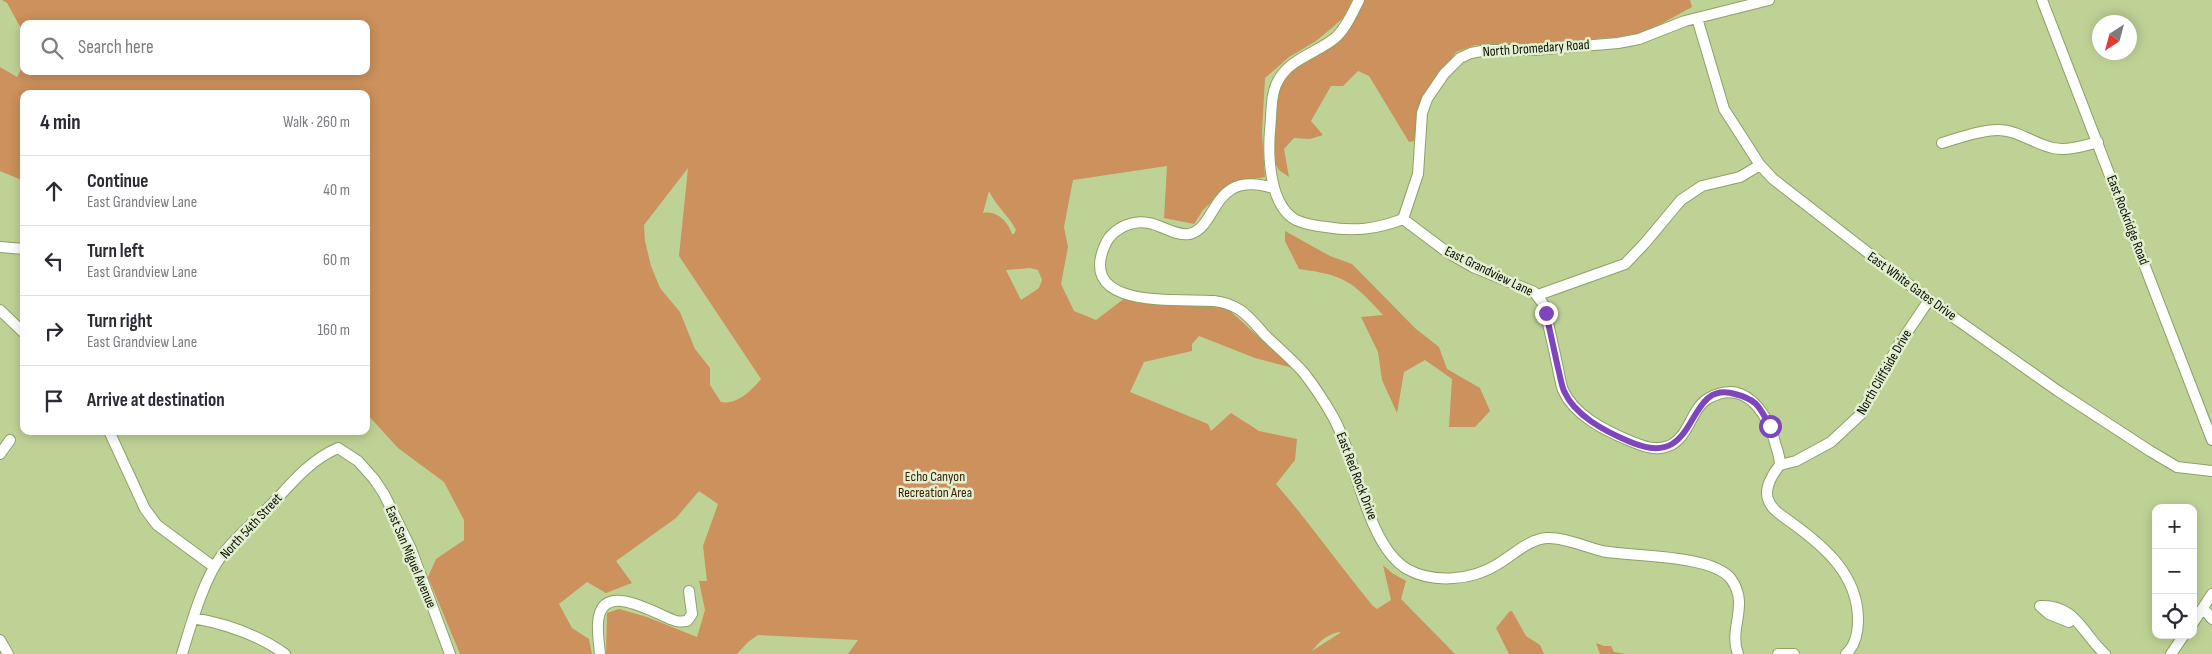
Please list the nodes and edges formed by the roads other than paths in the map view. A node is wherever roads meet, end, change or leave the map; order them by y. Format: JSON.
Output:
{"nodes":[{"id":1,"x":1359,"y":0,"type":"edge"},
{"id":2,"x":1769,"y":0,"type":"edge"},
{"id":3,"x":2042,"y":0,"type":"edge"},
{"id":4,"x":1697,"y":18,"type":"junction"},
{"id":5,"x":2098,"y":142,"type":"junction"},
{"id":6,"x":1942,"y":143,"type":"dead end"},
{"id":7,"x":1760,"y":165,"type":"junction"},
{"id":8,"x":1273,"y":188,"type":"junction"},
{"id":9,"x":1403,"y":219,"type":"junction"},
{"id":10,"x":0,"y":247,"type":"edge"},
{"id":11,"x":20,"y":250,"type":"edge"},
{"id":12,"x":1538,"y":296,"type":"junction"},
{"id":13,"x":1929,"y":300,"type":"junction"},
{"id":14,"x":0,"y":310,"type":"edge"},
{"id":15,"x":20,"y":329,"type":"edge"},
{"id":16,"x":111,"y":435,"type":"edge"},
{"id":17,"x":10,"y":440,"type":"dead end"},
{"id":18,"x":2212,"y":440,"type":"edge"},
{"id":19,"x":338,"y":448,"type":"joint"},
{"id":20,"x":0,"y":454,"type":"edge"},
{"id":21,"x":1780,"y":465,"type":"junction"},
{"id":22,"x":2212,"y":471,"type":"edge"},
{"id":23,"x":214,"y":567,"type":"junction"},
{"id":24,"x":689,"y":591,"type":"dead end"},
{"id":25,"x":2212,"y":594,"type":"edge"},
{"id":26,"x":2204,"y":609,"type":"junction"},
{"id":27,"x":193,"y":618,"type":"junction"},
{"id":28,"x":2197,"y":618,"type":"edge"},
{"id":29,"x":2212,"y":619,"type":"edge"},
{"id":30,"x":2181,"y":639,"type":"edge"},
{"id":31,"x":0,"y":640,"type":"edge"},
{"id":32,"x":8,"y":654,"type":"edge"},
{"id":33,"x":182,"y":654,"type":"edge"},
{"id":34,"x":285,"y":654,"type":"edge"},
{"id":35,"x":450,"y":654,"type":"edge"},
{"id":36,"x":600,"y":654,"type":"edge"},
{"id":37,"x":1738,"y":654,"type":"edge"},
{"id":38,"x":1778,"y":654,"type":"edge"},
{"id":39,"x":1794,"y":654,"type":"edge"},
{"id":40,"x":1846,"y":654,"type":"edge"},
{"id":41,"x":2096,"y":654,"type":"edge"},
{"id":42,"x":2105,"y":654,"type":"edge"},
{"id":43,"x":2171,"y":654,"type":"edge"}],
"edges":[{"from":1,"to":8,"type":"street"},
{"from":2,"to":4,"type":"street","name":"North Dromedary Road"},
{"from":3,"to":5,"type":"street","name":"East Rockridge Road"},
{"from":4,"to":7,"type":"street","name":"East White Gates Drive"},
{"from":4,"to":9,"type":"street","name":"North Dromedary Road"},
{"from":5,"to":6,"type":"street"},
{"from":5,"to":18,"type":"street","name":"East Rockridge Road"},
{"from":7,"to":12,"type":"street"},
{"from":7,"to":13,"type":"street","name":"East White Gates Drive"},
{"from":8,"to":9,"type":"street"},
{"from":8,"to":37,"type":"street","name":"East Red Rock Drive"},
{"from":9,"to":12,"type":"street","name":"East Grandview Lane"},
{"from":10,"to":11,"type":"street"},
{"from":12,"to":21,"type":"street","name":"East Grandview Lane"},
{"from":13,"to":21,"type":"street","name":"North Cliffside Drive"},
{"from":13,"to":22,"type":"street","name":"East White Gates Drive"},
{"from":14,"to":15,"type":"street"},
{"from":16,"to":23,"type":"street"},
{"from":17,"to":20,"type":"street"},
{"from":19,"to":23,"type":"street","name":"North 54th Street"},
{"from":19,"to":35,"type":"street","name":"East San Miguel Avenue"},
{"from":21,"to":40,"type":"street"},
{"from":23,"to":27,"type":"street","name":"North 54th Street"},
{"from":24,"to":36,"type":"street"},
{"from":25,"to":26,"type":"street"},
{"from":26,"to":28,"type":"street"},
{"from":26,"to":29,"type":"street"},
{"from":27,"to":33,"type":"street","name":"North 54th Street"},
{"from":27,"to":34,"type":"street"},
{"from":30,"to":43,"type":"street"},
{"from":31,"to":32,"type":"street"},
{"from":38,"to":39,"type":"street"},
{"from":41,"to":42,"type":"street"}]}
